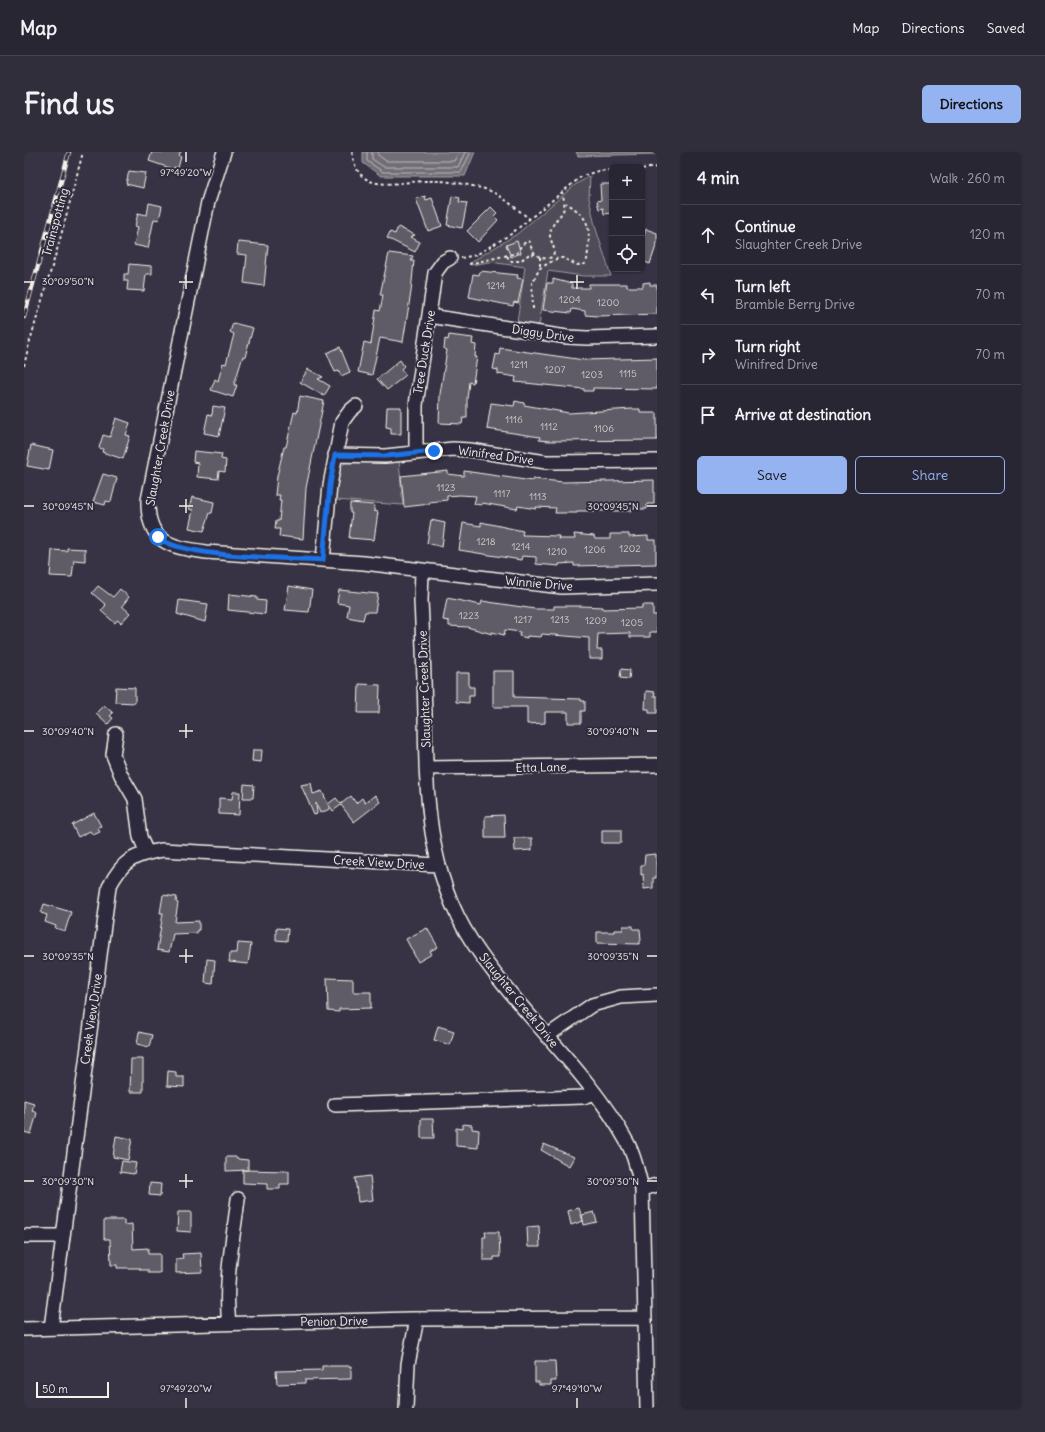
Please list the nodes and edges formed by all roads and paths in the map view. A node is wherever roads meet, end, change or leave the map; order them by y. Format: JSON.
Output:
{"nodes":[{"id":1,"x":83,"y":152,"type":"edge"},
{"id":2,"x":224,"y":152,"type":"edge"},
{"id":3,"x":352,"y":152,"type":"edge"},
{"id":4,"x":657,"y":167,"type":"edge"},
{"id":5,"x":645,"y":169,"type":"edge"},
{"id":6,"x":609,"y":170,"type":"edge"},
{"id":7,"x":562,"y":192,"type":"junction"},
{"id":8,"x":566,"y":203,"type":"junction"},
{"id":9,"x":530,"y":219,"type":"junction"},
{"id":10,"x":537,"y":254,"type":"junction"},
{"id":11,"x":471,"y":256,"type":"dead end"},
{"id":12,"x":507,"y":256,"type":"junction"},
{"id":13,"x":540,"y":257,"type":"junction"},
{"id":14,"x":450,"y":258,"type":"dead end"},
{"id":15,"x":553,"y":258,"type":"junction"},
{"id":16,"x":469,"y":264,"type":"dead end"},
{"id":17,"x":540,"y":268,"type":"junction"},
{"id":18,"x":533,"y":308,"type":"dead end"},
{"id":19,"x":429,"y":316,"type":"junction"},
{"id":20,"x":657,"y":336,"type":"edge"},
{"id":21,"x":24,"y":366,"type":"edge"},
{"id":22,"x":356,"y":406,"type":"dead end"},
{"id":23,"x":416,"y":453,"type":"junction"},
{"id":24,"x":335,"y":455,"type":"junction"},
{"id":25,"x":657,"y":461,"type":"edge"},
{"id":26,"x":323,"y":560,"type":"junction"},
{"id":27,"x":422,"y":570,"type":"junction"},
{"id":28,"x":657,"y":584,"type":"edge"},
{"id":29,"x":116,"y":734,"type":"dead end"},
{"id":30,"x":657,"y":765,"type":"edge"},
{"id":31,"x":426,"y":768,"type":"junction"},
{"id":32,"x":147,"y":853,"type":"junction"},
{"id":33,"x":438,"y":865,"type":"junction"},
{"id":34,"x":657,"y":995,"type":"edge"},
{"id":35,"x":547,"y":1036,"type":"junction"},
{"id":36,"x":595,"y":1093,"type":"junction"},
{"id":37,"x":335,"y":1105,"type":"dead end"},
{"id":38,"x":657,"y":1185,"type":"edge"},
{"id":39,"x":642,"y":1188,"type":"junction"},
{"id":40,"x":238,"y":1199,"type":"dead end"},
{"id":41,"x":24,"y":1236,"type":"edge"},
{"id":42,"x":63,"y":1236,"type":"junction"},
{"id":43,"x":645,"y":1318,"type":"junction"},
{"id":44,"x":417,"y":1319,"type":"junction"},
{"id":45,"x":229,"y":1324,"type":"junction"},
{"id":46,"x":51,"y":1328,"type":"junction"},
{"id":47,"x":24,"y":1329,"type":"edge"},
{"id":48,"x":406,"y":1408,"type":"edge"},
{"id":49,"x":647,"y":1408,"type":"edge"}],
"edges":[{"from":1,"to":21,"type":"path","name":"Trainspotting"},
{"from":2,"to":26,"type":"street","name":"Slaughter Creek Drive"},
{"from":3,"to":9,"type":"path"},
{"from":4,"to":5,"type":"path"},
{"from":6,"to":7,"type":"path"},
{"from":7,"to":8,"type":"path"},
{"from":7,"to":9,"type":"path"},
{"from":8,"to":15,"type":"path"},
{"from":8,"to":15,"type":"path"},
{"from":9,"to":11,"type":"path"},
{"from":10,"to":12,"type":"path"},
{"from":10,"to":12,"type":"path"},
{"from":10,"to":13,"type":"path"},
{"from":12,"to":16,"type":"path"},
{"from":13,"to":15,"type":"path"},
{"from":13,"to":17,"type":"path"},
{"from":14,"to":19,"type":"street","name":"Tree Duck Drive"},
{"from":15,"to":17,"type":"path"},
{"from":17,"to":18,"type":"path"},
{"from":19,"to":20,"type":"street","name":"Diggy Drive"},
{"from":19,"to":23,"type":"street","name":"Tree Duck Drive"},
{"from":22,"to":24,"type":"street"},
{"from":23,"to":24,"type":"street","name":"Winifred Drive"},
{"from":23,"to":25,"type":"street","name":"Winifred Drive"},
{"from":24,"to":26,"type":"street"},
{"from":26,"to":27,"type":"street","name":"Slaughter Creek Drive"},
{"from":27,"to":28,"type":"street","name":"Winnie Drive"},
{"from":27,"to":31,"type":"street","name":"Slaughter Creek Drive"},
{"from":29,"to":32,"type":"street"},
{"from":30,"to":31,"type":"street","name":"Etta Lane"},
{"from":31,"to":33,"type":"street","name":"Slaughter Creek Drive"},
{"from":32,"to":33,"type":"street","name":"Creek View Drive"},
{"from":32,"to":42,"type":"street","name":"Creek View Drive"},
{"from":33,"to":35,"type":"street","name":"Slaughter Creek Drive"},
{"from":34,"to":35,"type":"street"},
{"from":35,"to":36,"type":"street","name":"Slaughter Creek Drive"},
{"from":36,"to":37,"type":"street"},
{"from":36,"to":39,"type":"street","name":"Slaughter Creek Drive"},
{"from":38,"to":39,"type":"street"},
{"from":39,"to":43,"type":"street","name":"Slaughter Creek Drive"},
{"from":40,"to":45,"type":"street"},
{"from":41,"to":42,"type":"street"},
{"from":42,"to":46,"type":"street","name":"Creek View Drive"},
{"from":43,"to":44,"type":"street","name":"Penion Drive"},
{"from":43,"to":49,"type":"street","name":"Slaughter Creek Drive"},
{"from":44,"to":45,"type":"street","name":"Penion Drive"},
{"from":44,"to":48,"type":"street"},
{"from":45,"to":46,"type":"street","name":"Penion Drive"},
{"from":46,"to":47,"type":"street","name":"Penion Drive"}]}
